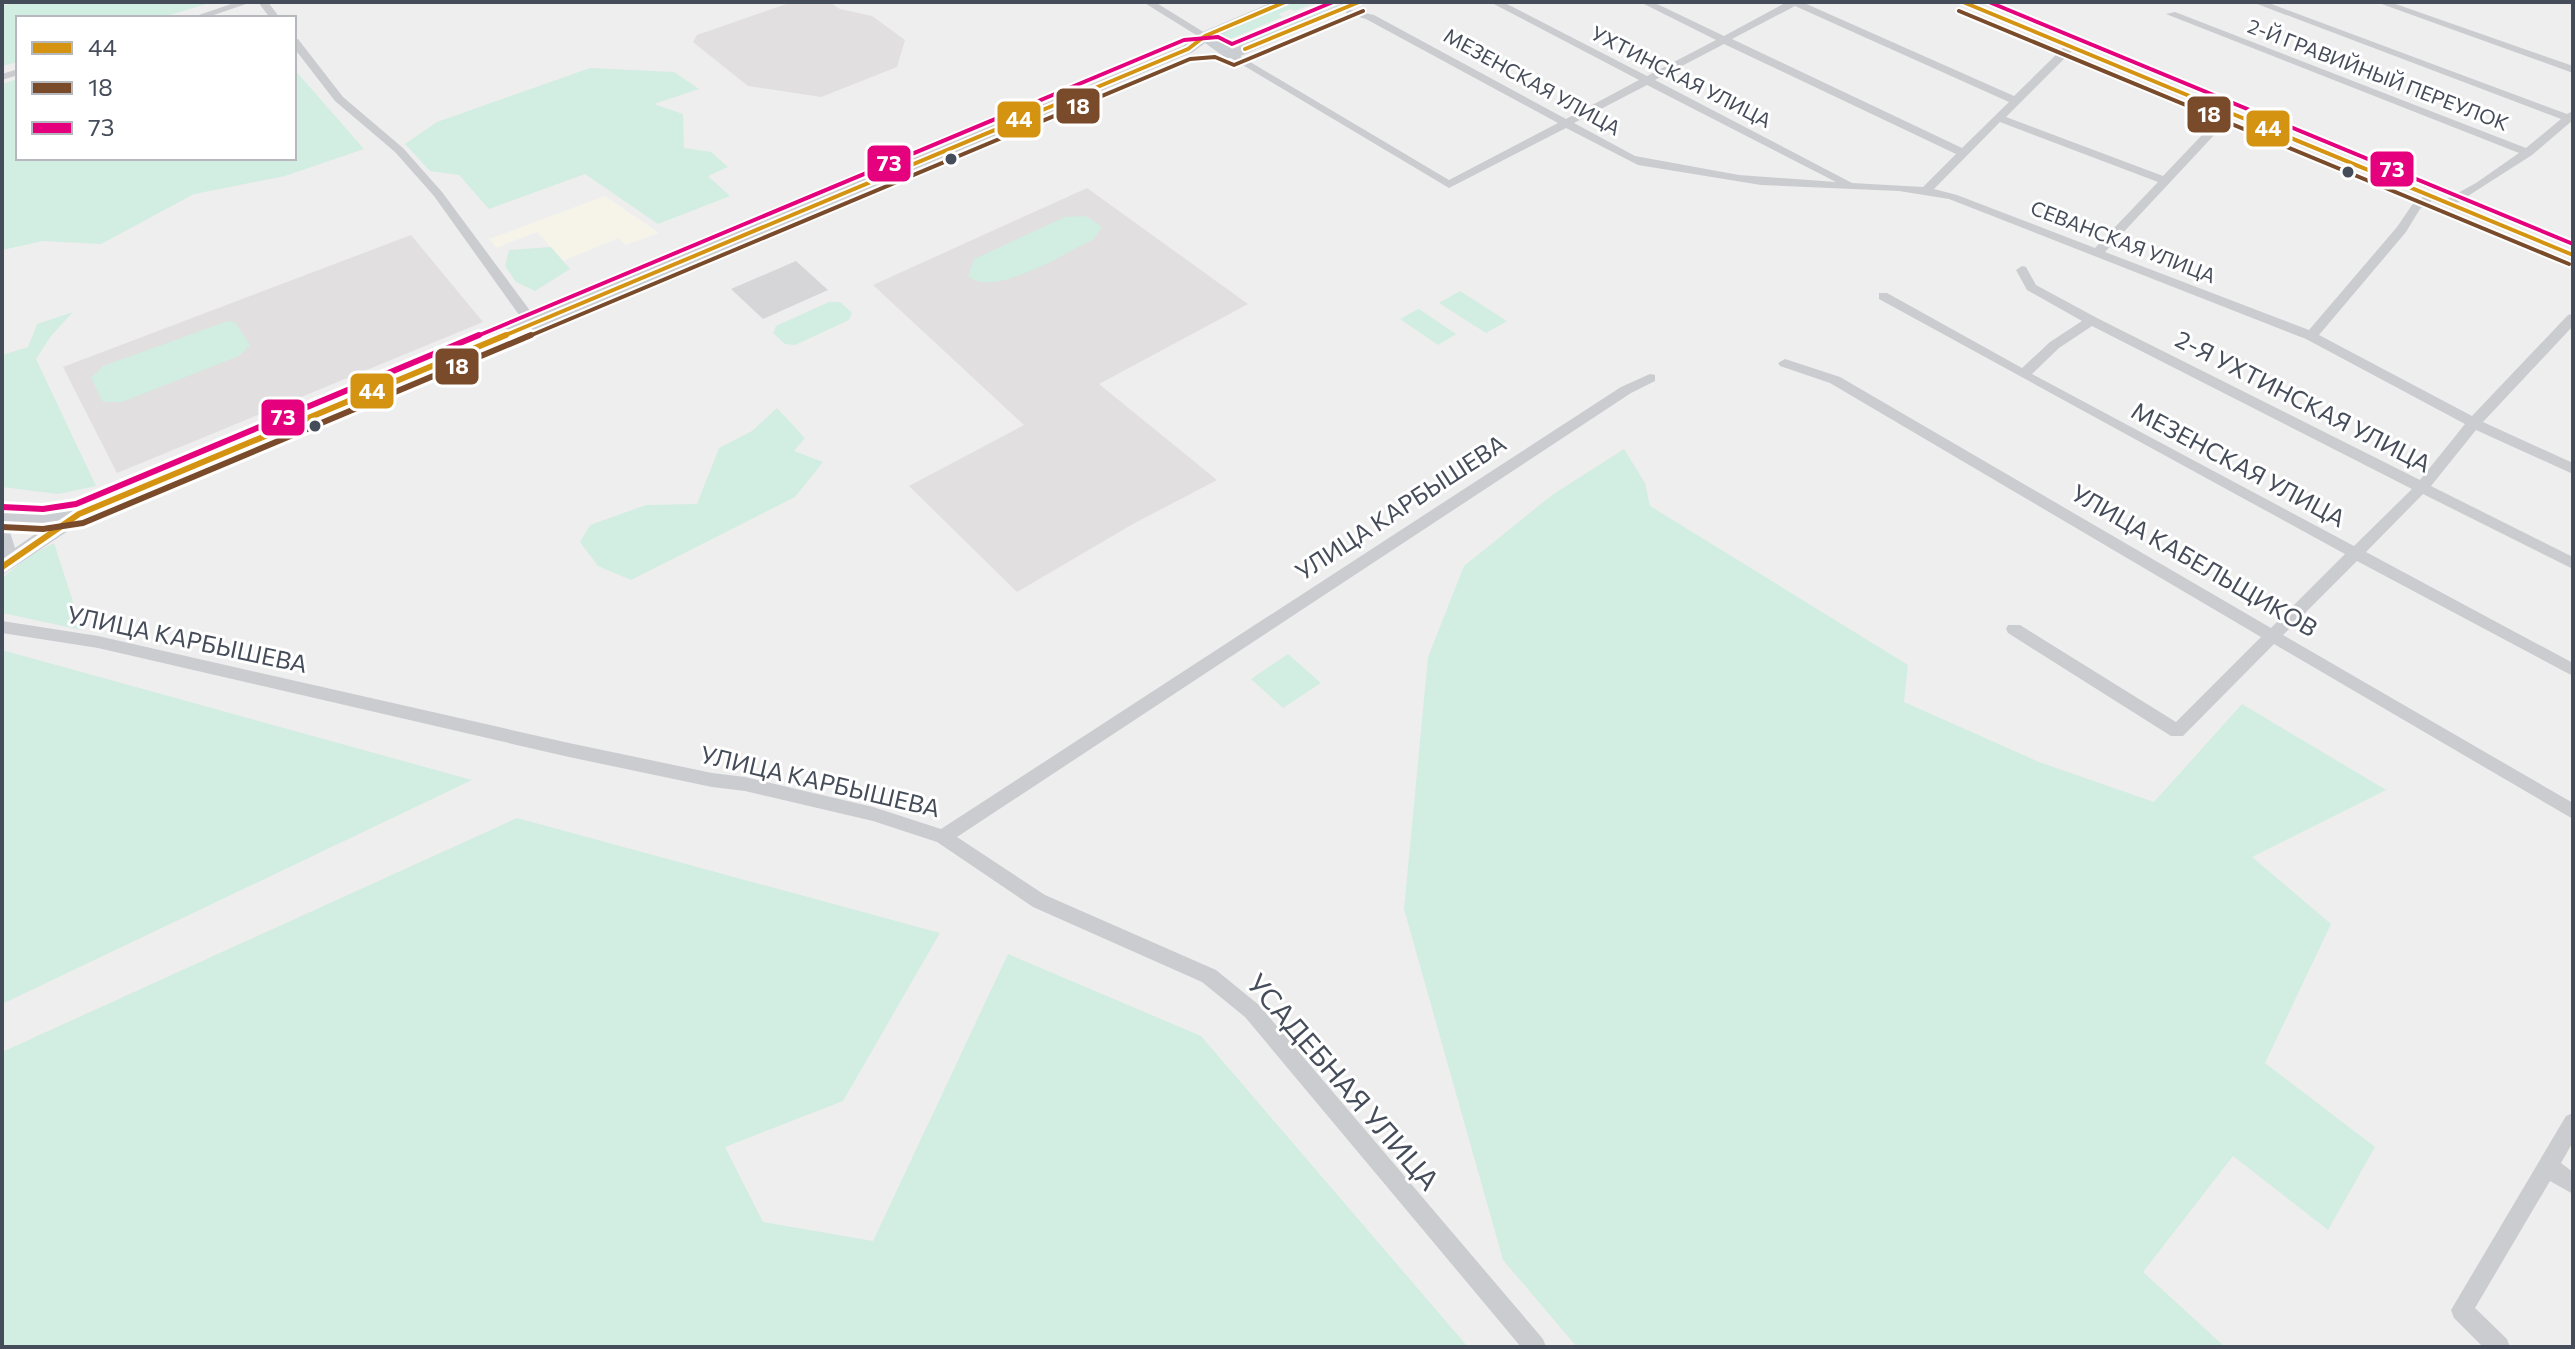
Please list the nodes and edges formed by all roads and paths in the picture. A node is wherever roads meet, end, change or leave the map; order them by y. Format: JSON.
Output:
{"nodes":[{"id":1,"x":247,"y":2,"type":"edge"},
{"id":2,"x":1148,"y":2,"type":"edge"},
{"id":3,"x":1285,"y":2,"type":"edge"},
{"id":4,"x":1495,"y":2,"type":"edge"},
{"id":5,"x":1645,"y":2,"type":"edge"},
{"id":6,"x":1794,"y":2,"type":"edge"},
{"id":7,"x":1963,"y":2,"type":"edge"},
{"id":8,"x":2257,"y":2,"type":"edge"},
{"id":9,"x":2381,"y":2,"type":"edge"},
{"id":10,"x":1354,"y":6,"type":"edge"},
{"id":11,"x":2171,"y":14,"type":"dead end"},
{"id":12,"x":202,"y":16,"type":"edge"},
{"id":13,"x":1205,"y":36,"type":"junction"},
{"id":14,"x":1726,"y":40,"type":"junction"},
{"id":15,"x":296,"y":44,"type":"edge"},
{"id":16,"x":2071,"y":46,"type":"junction"},
{"id":17,"x":1188,"y":49,"type":"junction"},
{"id":18,"x":1224,"y":51,"type":"junction"},
{"id":19,"x":2573,"y":70,"type":"edge"},
{"id":20,"x":1648,"y":80,"type":"junction"},
{"id":21,"x":2016,"y":101,"type":"junction"},
{"id":22,"x":2229,"y":113,"type":"junction"},
{"id":23,"x":2571,"y":116,"type":"edge"},
{"id":24,"x":2001,"y":119,"type":"junction"},
{"id":25,"x":1565,"y":123,"type":"junction"},
{"id":26,"x":1963,"y":153,"type":"junction"},
{"id":27,"x":2528,"y":153,"type":"junction"},
{"id":28,"x":1629,"y":158,"type":"junction"},
{"id":29,"x":1652,"y":169,"type":"dead end"},
{"id":30,"x":2167,"y":181,"type":"junction"},
{"id":31,"x":1851,"y":186,"type":"junction"},
{"id":32,"x":1927,"y":189,"type":"junction"},
{"id":33,"x":2430,"y":197,"type":"junction"},
{"id":34,"x":2446,"y":204,"type":"junction"},
{"id":35,"x":2096,"y":254,"type":"junction"},
{"id":36,"x":2573,"y":255,"type":"edge"},
{"id":37,"x":2022,"y":270,"type":"dead end"},
{"id":38,"x":1883,"y":296,"type":"dead end"},
{"id":39,"x":2573,"y":318,"type":"edge"},
{"id":40,"x":2092,"y":321,"type":"junction"},
{"id":41,"x":532,"y":323,"type":"junction"},
{"id":42,"x":2311,"y":336,"type":"junction"},
{"id":43,"x":1785,"y":363,"type":"dead end"},
{"id":44,"x":2024,"y":375,"type":"junction"},
{"id":45,"x":1650,"y":378,"type":"dead end"},
{"id":46,"x":2474,"y":423,"type":"junction"},
{"id":47,"x":2573,"y":469,"type":"edge"},
{"id":48,"x":2423,"y":486,"type":"junction"},
{"id":49,"x":79,"y":514,"type":"junction"},
{"id":50,"x":2,"y":517,"type":"edge"},
{"id":51,"x":2,"y":534,"type":"edge"},
{"id":52,"x":2355,"y":553,"type":"junction"},
{"id":53,"x":2,"y":557,"type":"edge"},
{"id":54,"x":2573,"y":564,"type":"edge"},
{"id":55,"x":2,"y":567,"type":"edge"},
{"id":56,"x":2,"y":627,"type":"edge"},
{"id":57,"x":2014,"y":629,"type":"dead end"},
{"id":58,"x":2273,"y":635,"type":"junction"},
{"id":59,"x":2573,"y":670,"type":"edge"},
{"id":60,"x":2573,"y":812,"type":"edge"},
{"id":61,"x":943,"y":837,"type":"junction"},
{"id":62,"x":2573,"y":1123,"type":"edge"},
{"id":63,"x":2547,"y":1166,"type":"junction"},
{"id":64,"x":2573,"y":1184,"type":"edge"},
{"id":65,"x":1535,"y":1347,"type":"edge"},
{"id":66,"x":2499,"y":1347,"type":"edge"}],
"edges":[{"from":1,"to":12,"type":"street"},
{"from":2,"to":13,"type":"street"},
{"from":3,"to":13,"type":"street"},
{"from":4,"to":20,"type":"street","name":"УХТИНСКАЯ УЛИЦА"},
{"from":5,"to":14,"type":"street"},
{"from":6,"to":14,"type":"street"},
{"from":6,"to":21,"type":"street"},
{"from":7,"to":16,"type":"street"},
{"from":8,"to":23,"type":"street"},
{"from":9,"to":19,"type":"street"},
{"from":10,"to":18,"type":"street"},
{"from":10,"to":25,"type":"street","name":"МЕЗЕНСКАЯ УЛИЦА"},
{"from":11,"to":27,"type":"street","name":"2-Й ГРАВИЙНЫЙ ПЕРЕУЛОК"},
{"from":13,"to":17,"type":"street"},
{"from":13,"to":18,"type":"street"},
{"from":14,"to":20,"type":"street"},
{"from":14,"to":26,"type":"street"},
{"from":15,"to":41,"type":"street"},
{"from":16,"to":21,"type":"street"},
{"from":16,"to":22,"type":"street"},
{"from":17,"to":18,"type":"street"},
{"from":17,"to":41,"type":"street"},
{"from":18,"to":25,"type":"street"},
{"from":20,"to":25,"type":"street"},
{"from":20,"to":31,"type":"street","name":"УХТИНСКАЯ УЛИЦА"},
{"from":21,"to":24,"type":"street"},
{"from":22,"to":30,"type":"street"},
{"from":22,"to":33,"type":"street"},
{"from":23,"to":27,"type":"street"},
{"from":24,"to":26,"type":"street"},
{"from":24,"to":30,"type":"street"},
{"from":25,"to":28,"type":"street","name":"МЕЗЕНСКАЯ УЛИЦА"},
{"from":26,"to":32,"type":"street"},
{"from":27,"to":34,"type":"street"},
{"from":28,"to":29,"type":"street","name":"МЕЗЕНСКАЯ УЛИЦА"},
{"from":28,"to":31,"type":"street","name":"СЕВАНСКАЯ УЛИЦА"},
{"from":30,"to":35,"type":"street"},
{"from":31,"to":32,"type":"street","name":"СЕВАНСКАЯ УЛИЦА"},
{"from":32,"to":35,"type":"street","name":"СЕВАНСКАЯ УЛИЦА"},
{"from":33,"to":34,"type":"street"},
{"from":33,"to":42,"type":"street"},
{"from":34,"to":36,"type":"street"},
{"from":35,"to":42,"type":"street","name":"СЕВАНСКАЯ УЛИЦА"},
{"from":37,"to":40,"type":"street","name":"2-Я УХТИНСКАЯ УЛИЦА"},
{"from":38,"to":44,"type":"street","name":"МЕЗЕНСКАЯ УЛИЦА"},
{"from":39,"to":46,"type":"street"},
{"from":40,"to":44,"type":"street"},
{"from":40,"to":48,"type":"street","name":"2-Я УХТИНСКАЯ УЛИЦА"},
{"from":41,"to":49,"type":"street"},
{"from":42,"to":46,"type":"street","name":"СЕВАНСКАЯ УЛИЦА"},
{"from":43,"to":58,"type":"street","name":"УЛИЦА КАБЕЛЬЩИКОВ"},
{"from":44,"to":52,"type":"street","name":"МЕЗЕНСКАЯ УЛИЦА"},
{"from":45,"to":61,"type":"street","name":"УЛИЦА КАРБЫШЕВА"},
{"from":46,"to":47,"type":"street","name":"СЕВАНСКАЯ УЛИЦА"},
{"from":46,"to":48,"type":"street"},
{"from":48,"to":52,"type":"street"},
{"from":48,"to":54,"type":"street","name":"2-Я УХТИНСКАЯ УЛИЦА"},
{"from":49,"to":50,"type":"street"},
{"from":49,"to":55,"type":"street"},
{"from":51,"to":53,"type":"street"},
{"from":52,"to":58,"type":"street"},
{"from":52,"to":59,"type":"street","name":"МЕЗЕНСКАЯ УЛИЦА"},
{"from":56,"to":61,"type":"street","name":"УЛИЦА КАРБЫШЕВА"},
{"from":57,"to":58,"type":"street"},
{"from":58,"to":60,"type":"street","name":"УЛИЦА КАБЕЛЬЩИКОВ"},
{"from":61,"to":65,"type":"street","name":"УСАДЕБНАЯ УЛИЦА"},
{"from":62,"to":63,"type":"street"},
{"from":63,"to":64,"type":"street"},
{"from":63,"to":66,"type":"street"}]}
